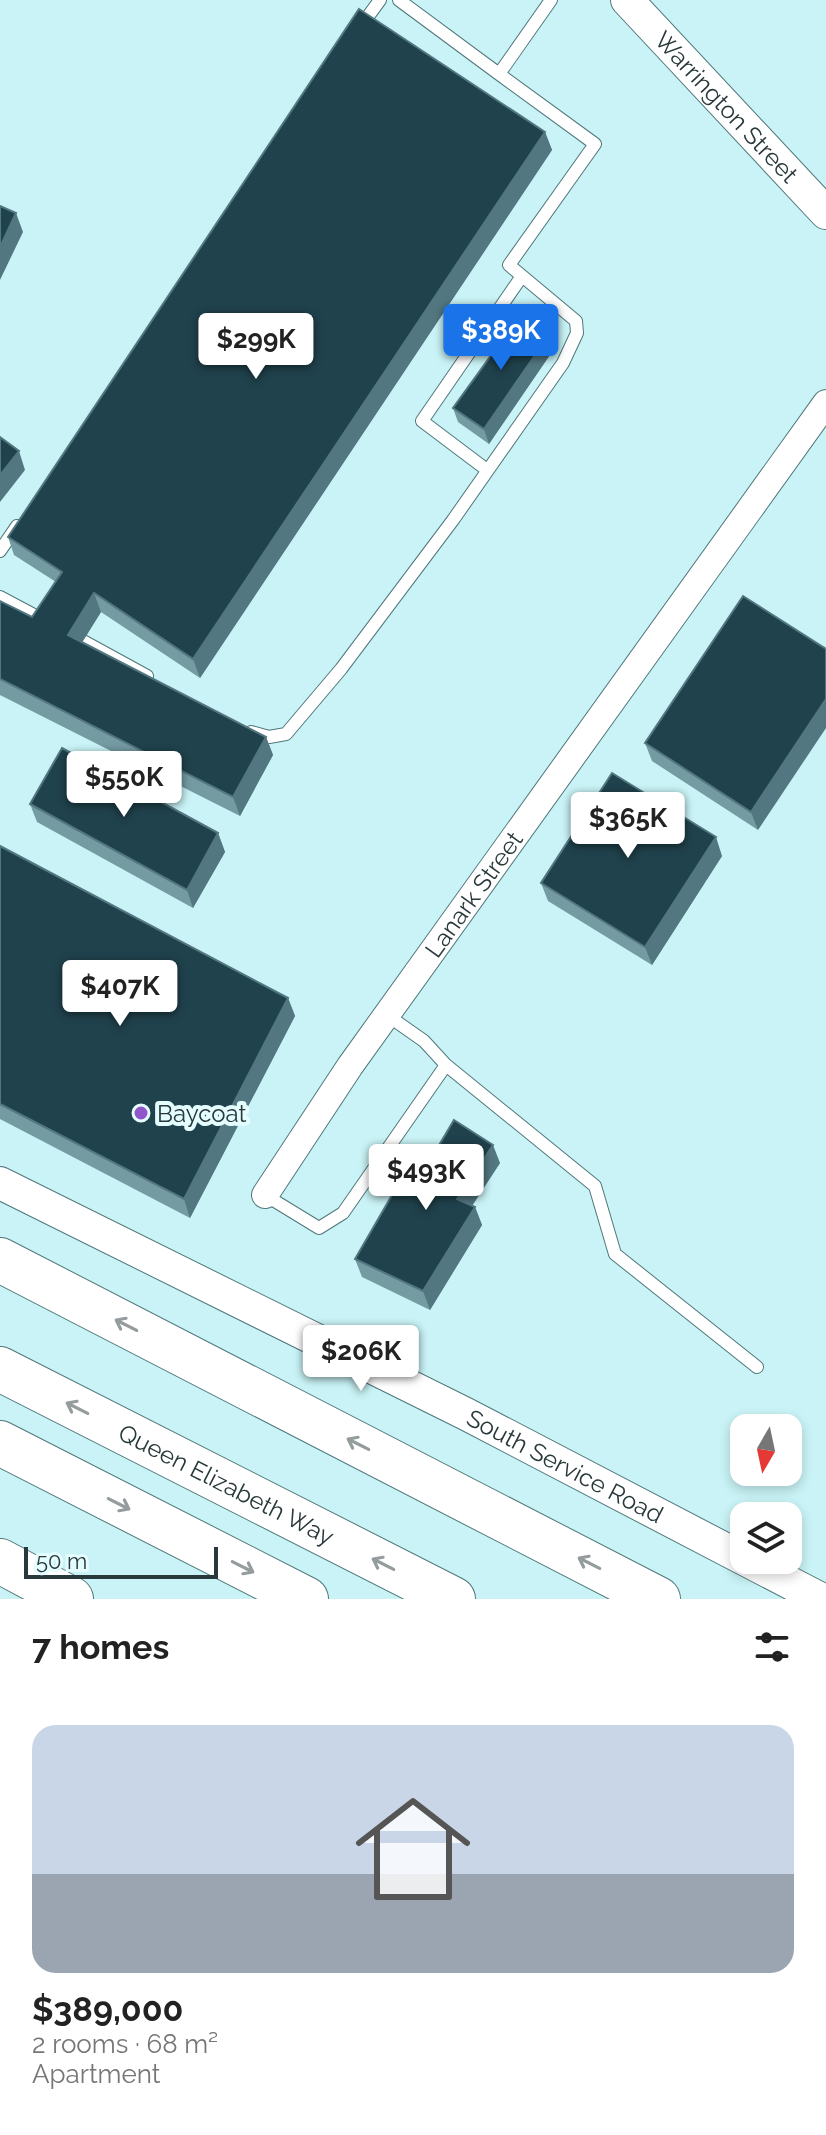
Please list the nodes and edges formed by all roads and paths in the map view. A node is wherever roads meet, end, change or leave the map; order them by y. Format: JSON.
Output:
{"nodes":[{"id":1,"x":380,"y":0,"type":"edge"},
{"id":2,"x":399,"y":0,"type":"edge"},
{"id":3,"x":551,"y":0,"type":"edge"},
{"id":4,"x":627,"y":0,"type":"edge"},
{"id":5,"x":354,"y":37,"type":"edge"},
{"id":6,"x":499,"y":74,"type":"junction"},
{"id":7,"x":826,"y":213,"type":"edge"},
{"id":8,"x":522,"y":276,"type":"junction"},
{"id":9,"x":826,"y":403,"type":"edge"},
{"id":10,"x":487,"y":470,"type":"junction"},
{"id":11,"x":25,"y":514,"type":"edge"},
{"id":12,"x":0,"y":551,"type":"edge"},
{"id":13,"x":0,"y":597,"type":"edge"},
{"id":14,"x":48,"y":622,"type":"edge"},
{"id":15,"x":83,"y":641,"type":"edge"},
{"id":16,"x":164,"y":685,"type":"edge"},
{"id":17,"x":245,"y":730,"type":"edge"},
{"id":18,"x":387,"y":1015,"type":"junction"},
{"id":19,"x":446,"y":1065,"type":"junction"},
{"id":20,"x":0,"y":1183,"type":"edge"},
{"id":21,"x":265,"y":1195,"type":"joint"},
{"id":22,"x":0,"y":1260,"type":"edge"},
{"id":23,"x":757,"y":1367,"type":"dead end"},
{"id":24,"x":0,"y":1369,"type":"edge"},
{"id":25,"x":0,"y":1443,"type":"edge"},
{"id":26,"x":730,"y":1552,"type":"edge"},
{"id":27,"x":0,"y":1561,"type":"edge"},
{"id":28,"x":772,"y":1574,"type":"edge"},
{"id":29,"x":71,"y":1599,"type":"edge"},
{"id":30,"x":306,"y":1599,"type":"edge"},
{"id":31,"x":453,"y":1599,"type":"edge"},
{"id":32,"x":658,"y":1599,"type":"edge"},
{"id":33,"x":821,"y":1599,"type":"edge"}],
"edges":[{"from":1,"to":5,"type":"lane"},
{"from":2,"to":6,"type":"lane"},
{"from":3,"to":6,"type":"lane"},
{"from":4,"to":7,"type":"street","name":"Warrington Street"},
{"from":6,"to":8,"type":"lane"},
{"from":8,"to":10,"type":"lane"},
{"from":8,"to":10,"type":"lane"},
{"from":9,"to":18,"type":"street","name":"Lanark Street"},
{"from":10,"to":17,"type":"lane"},
{"from":11,"to":12,"type":"lane"},
{"from":13,"to":14,"type":"lane"},
{"from":15,"to":16,"type":"lane"},
{"from":18,"to":19,"type":"lane"},
{"from":18,"to":21,"type":"street","name":"Lanark Street"},
{"from":19,"to":21,"type":"lane"},
{"from":19,"to":23,"type":"lane"},
{"from":20,"to":26,"type":"street","name":"South Service Road"},
{"from":32,"to":22,"type":"highway","one_way":true},
{"from":31,"to":24,"type":"highway","name":"Queen Elizabeth Way","one_way":true},
{"from":25,"to":30,"type":"highway","one_way":true},
{"from":27,"to":29,"type":"highway"},
{"from":28,"to":33,"type":"street","name":"South Service Road"}]}
